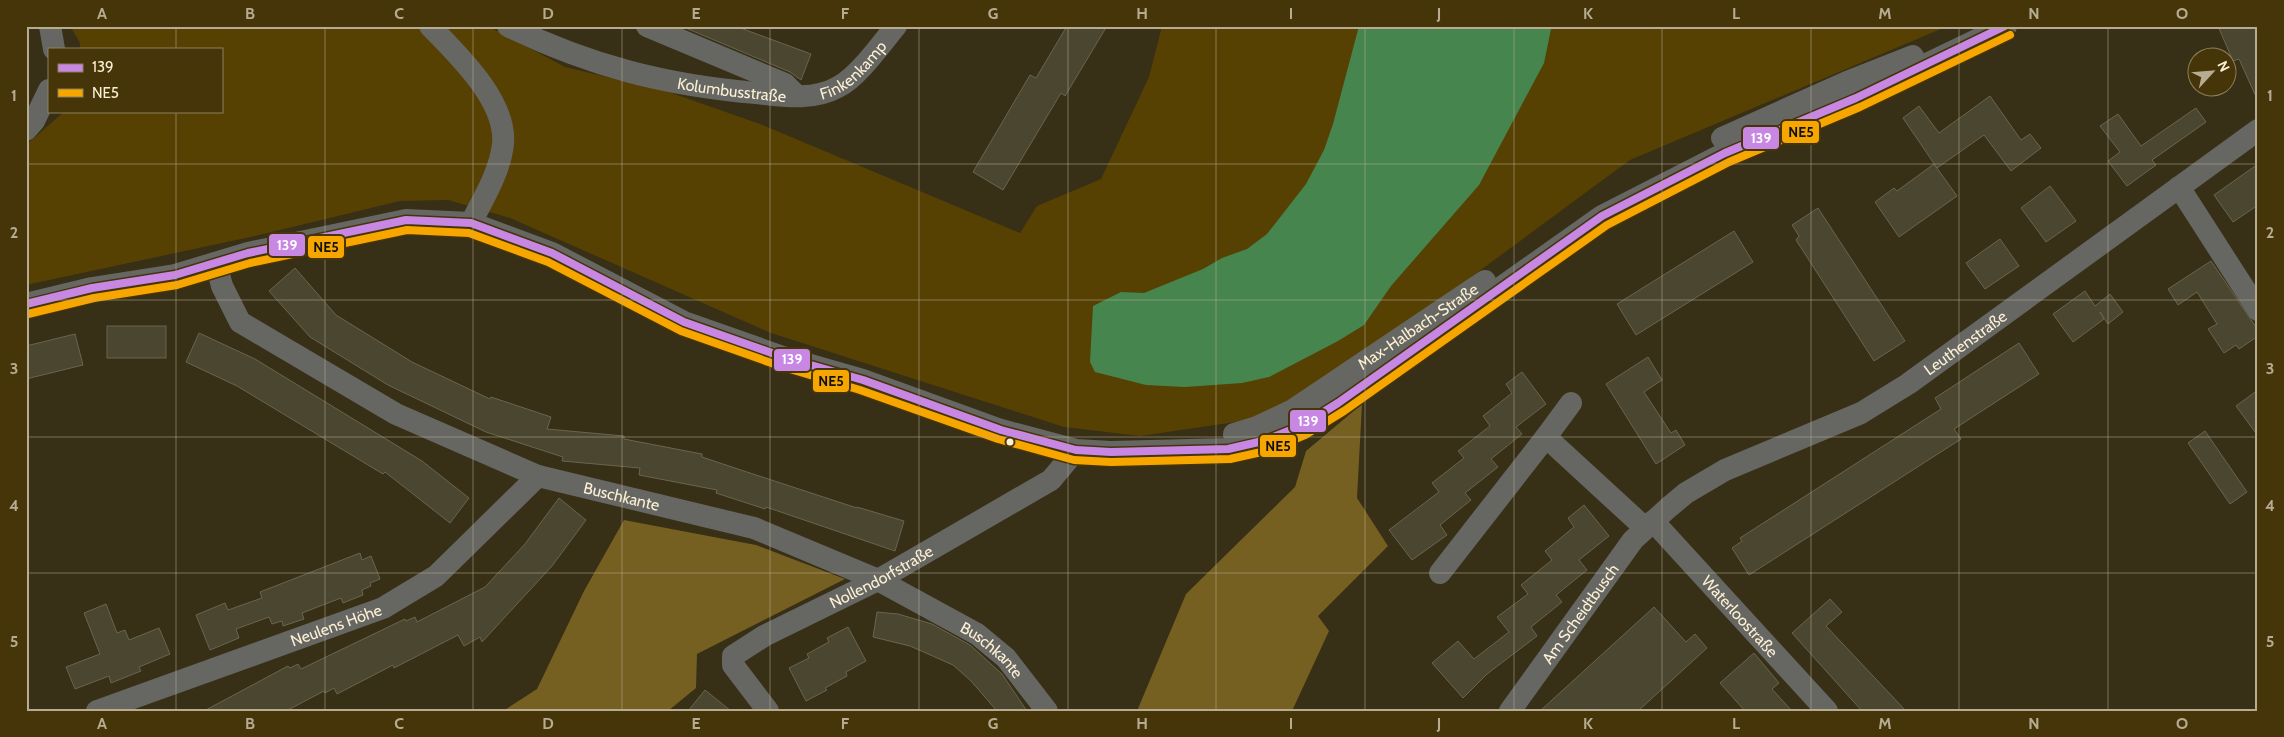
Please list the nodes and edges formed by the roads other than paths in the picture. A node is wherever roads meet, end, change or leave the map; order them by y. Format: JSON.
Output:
{"nodes":[{"id":1,"x":50,"y":26,"type":"edge"},
{"id":2,"x":430,"y":26,"type":"edge"},
{"id":3,"x":508,"y":26,"type":"edge"},
{"id":4,"x":647,"y":26,"type":"edge"},
{"id":5,"x":896,"y":26,"type":"edge"},
{"id":6,"x":1990,"y":26,"type":"edge"},
{"id":7,"x":2006,"y":26,"type":"edge"},
{"id":8,"x":54,"y":48,"type":"edge"},
{"id":9,"x":48,"y":92,"type":"edge"},
{"id":10,"x":798,"y":97,"type":"junction"},
{"id":11,"x":26,"y":130,"type":"edge"},
{"id":12,"x":2258,"y":130,"type":"edge"},
{"id":13,"x":2179,"y":187,"type":"junction"},
{"id":14,"x":472,"y":223,"type":"junction"},
{"id":15,"x":216,"y":263,"type":"junction"},
{"id":16,"x":26,"y":304,"type":"edge"},
{"id":17,"x":2258,"y":310,"type":"edge"},
{"id":18,"x":1571,"y":403,"type":"dead end"},
{"id":19,"x":1546,"y":437,"type":"junction"},
{"id":20,"x":1190,"y":448,"type":"junction"},
{"id":21,"x":1076,"y":450,"type":"junction"},
{"id":22,"x":538,"y":476,"type":"junction"},
{"id":23,"x":1649,"y":524,"type":"junction"},
{"id":24,"x":1440,"y":573,"type":"dead end"},
{"id":25,"x":878,"y":580,"type":"junction"},
{"id":26,"x":97,"y":711,"type":"edge"},
{"id":27,"x":768,"y":711,"type":"edge"},
{"id":28,"x":1047,"y":711,"type":"edge"},
{"id":29,"x":1510,"y":711,"type":"edge"},
{"id":30,"x":1827,"y":711,"type":"edge"}],
"edges":[{"from":1,"to":8,"type":"street"},
{"from":2,"to":14,"type":"street"},
{"from":3,"to":10,"type":"street","name":"Kolumbusstraße"},
{"from":4,"to":10,"type":"street","name":"Kolumbusstraße"},
{"from":5,"to":10,"type":"street","name":"Finkenkamp"},
{"from":6,"to":20,"type":"street","name":"Max-Halbach-Straße"},
{"from":7,"to":20,"type":"street","name":"Max-Halbach-Straße"},
{"from":9,"to":11,"type":"street"},
{"from":12,"to":13,"type":"street","name":"Leuthenstraße"},
{"from":13,"to":17,"type":"street"},
{"from":13,"to":23,"type":"street","name":"Leuthenstraße"},
{"from":14,"to":15,"type":"street","name":"Max-Halbach-Straße"},
{"from":14,"to":21,"type":"street","name":"Max-Halbach-Straße"},
{"from":15,"to":16,"type":"street","name":"Max-Halbach-Straße"},
{"from":15,"to":22,"type":"street","name":"Buschkante"},
{"from":18,"to":19,"type":"street"},
{"from":19,"to":23,"type":"street","name":"Waterloostraße"},
{"from":19,"to":24,"type":"street"},
{"from":20,"to":21,"type":"street","name":"Max-Halbach-Straße"},
{"from":21,"to":25,"type":"street","name":"Nollendorfstraße"},
{"from":22,"to":25,"type":"street","name":"Buschkante"},
{"from":22,"to":26,"type":"street","name":"Neulens Höhe"},
{"from":23,"to":29,"type":"street","name":"Am Scheidtbusch"},
{"from":23,"to":30,"type":"street","name":"Waterloostraße"},
{"from":25,"to":27,"type":"street","name":"Nollendorfstraße"},
{"from":25,"to":28,"type":"street","name":"Buschkante"}]}
